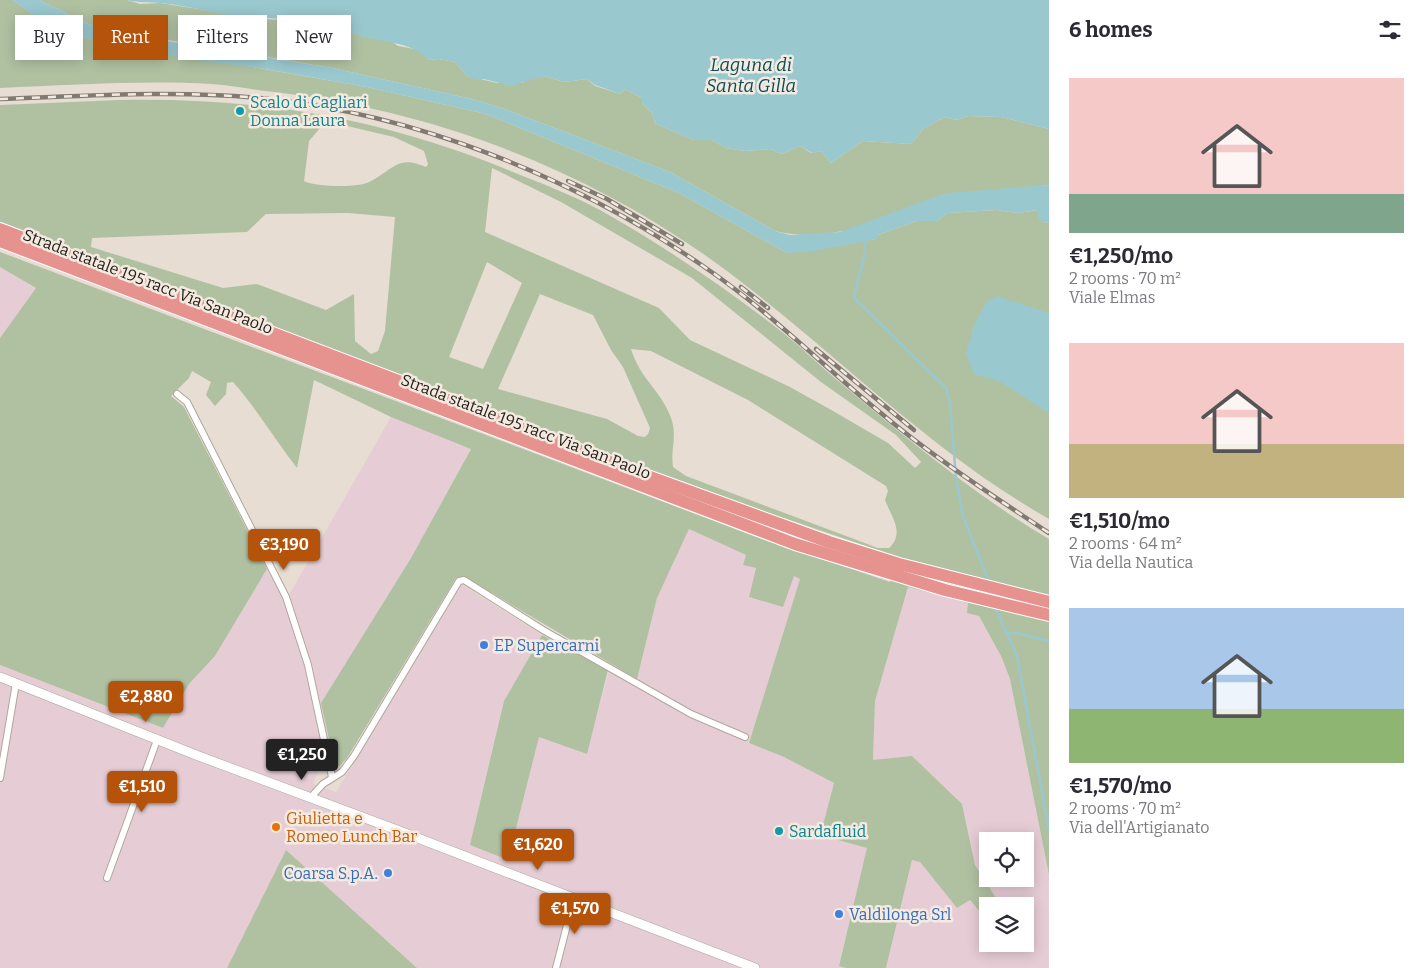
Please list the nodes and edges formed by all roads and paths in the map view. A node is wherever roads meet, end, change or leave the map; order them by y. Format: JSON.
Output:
{"nodes":[{"id":1,"x":0,"y":228,"type":"edge"},
{"id":2,"x":0,"y":241,"type":"edge"},
{"id":3,"x":177,"y":394,"type":"dead end"},
{"id":4,"x":897,"y":570,"type":"junction"},
{"id":5,"x":1049,"y":602,"type":"edge"},
{"id":6,"x":1049,"y":615,"type":"edge"},
{"id":7,"x":0,"y":677,"type":"edge"},
{"id":8,"x":16,"y":683,"type":"junction"},
{"id":9,"x":745,"y":737,"type":"dead end"},
{"id":10,"x":157,"y":740,"type":"junction"},
{"id":11,"x":332,"y":777,"type":"junction"},
{"id":12,"x":0,"y":778,"type":"edge"},
{"id":13,"x":311,"y":797,"type":"junction"},
{"id":14,"x":107,"y":878,"type":"dead end"},
{"id":15,"x":574,"y":898,"type":"junction"},
{"id":16,"x":556,"y":968,"type":"edge"},
{"id":17,"x":756,"y":968,"type":"edge"}],
"edges":[{"from":1,"to":4,"type":"highway","name":"Strada statale 195 racc Via San Paolo"},
{"from":2,"to":4,"type":"highway","name":"Strada statale 195 racc Via San Paolo"},
{"from":3,"to":11,"type":"street"},
{"from":4,"to":5,"type":"highway","name":"Strada statale 195 racc Via San Paolo"},
{"from":4,"to":6,"type":"highway","name":"Strada statale 195 racc Via San Paolo"},
{"from":7,"to":8,"type":"main road"},
{"from":8,"to":10,"type":"main road"},
{"from":8,"to":12,"type":"street"},
{"from":9,"to":11,"type":"street"},
{"from":10,"to":13,"type":"main road"},
{"from":10,"to":14,"type":"street"},
{"from":11,"to":13,"type":"street"},
{"from":13,"to":15,"type":"main road"},
{"from":15,"to":16,"type":"street"},
{"from":15,"to":17,"type":"main road"}]}
